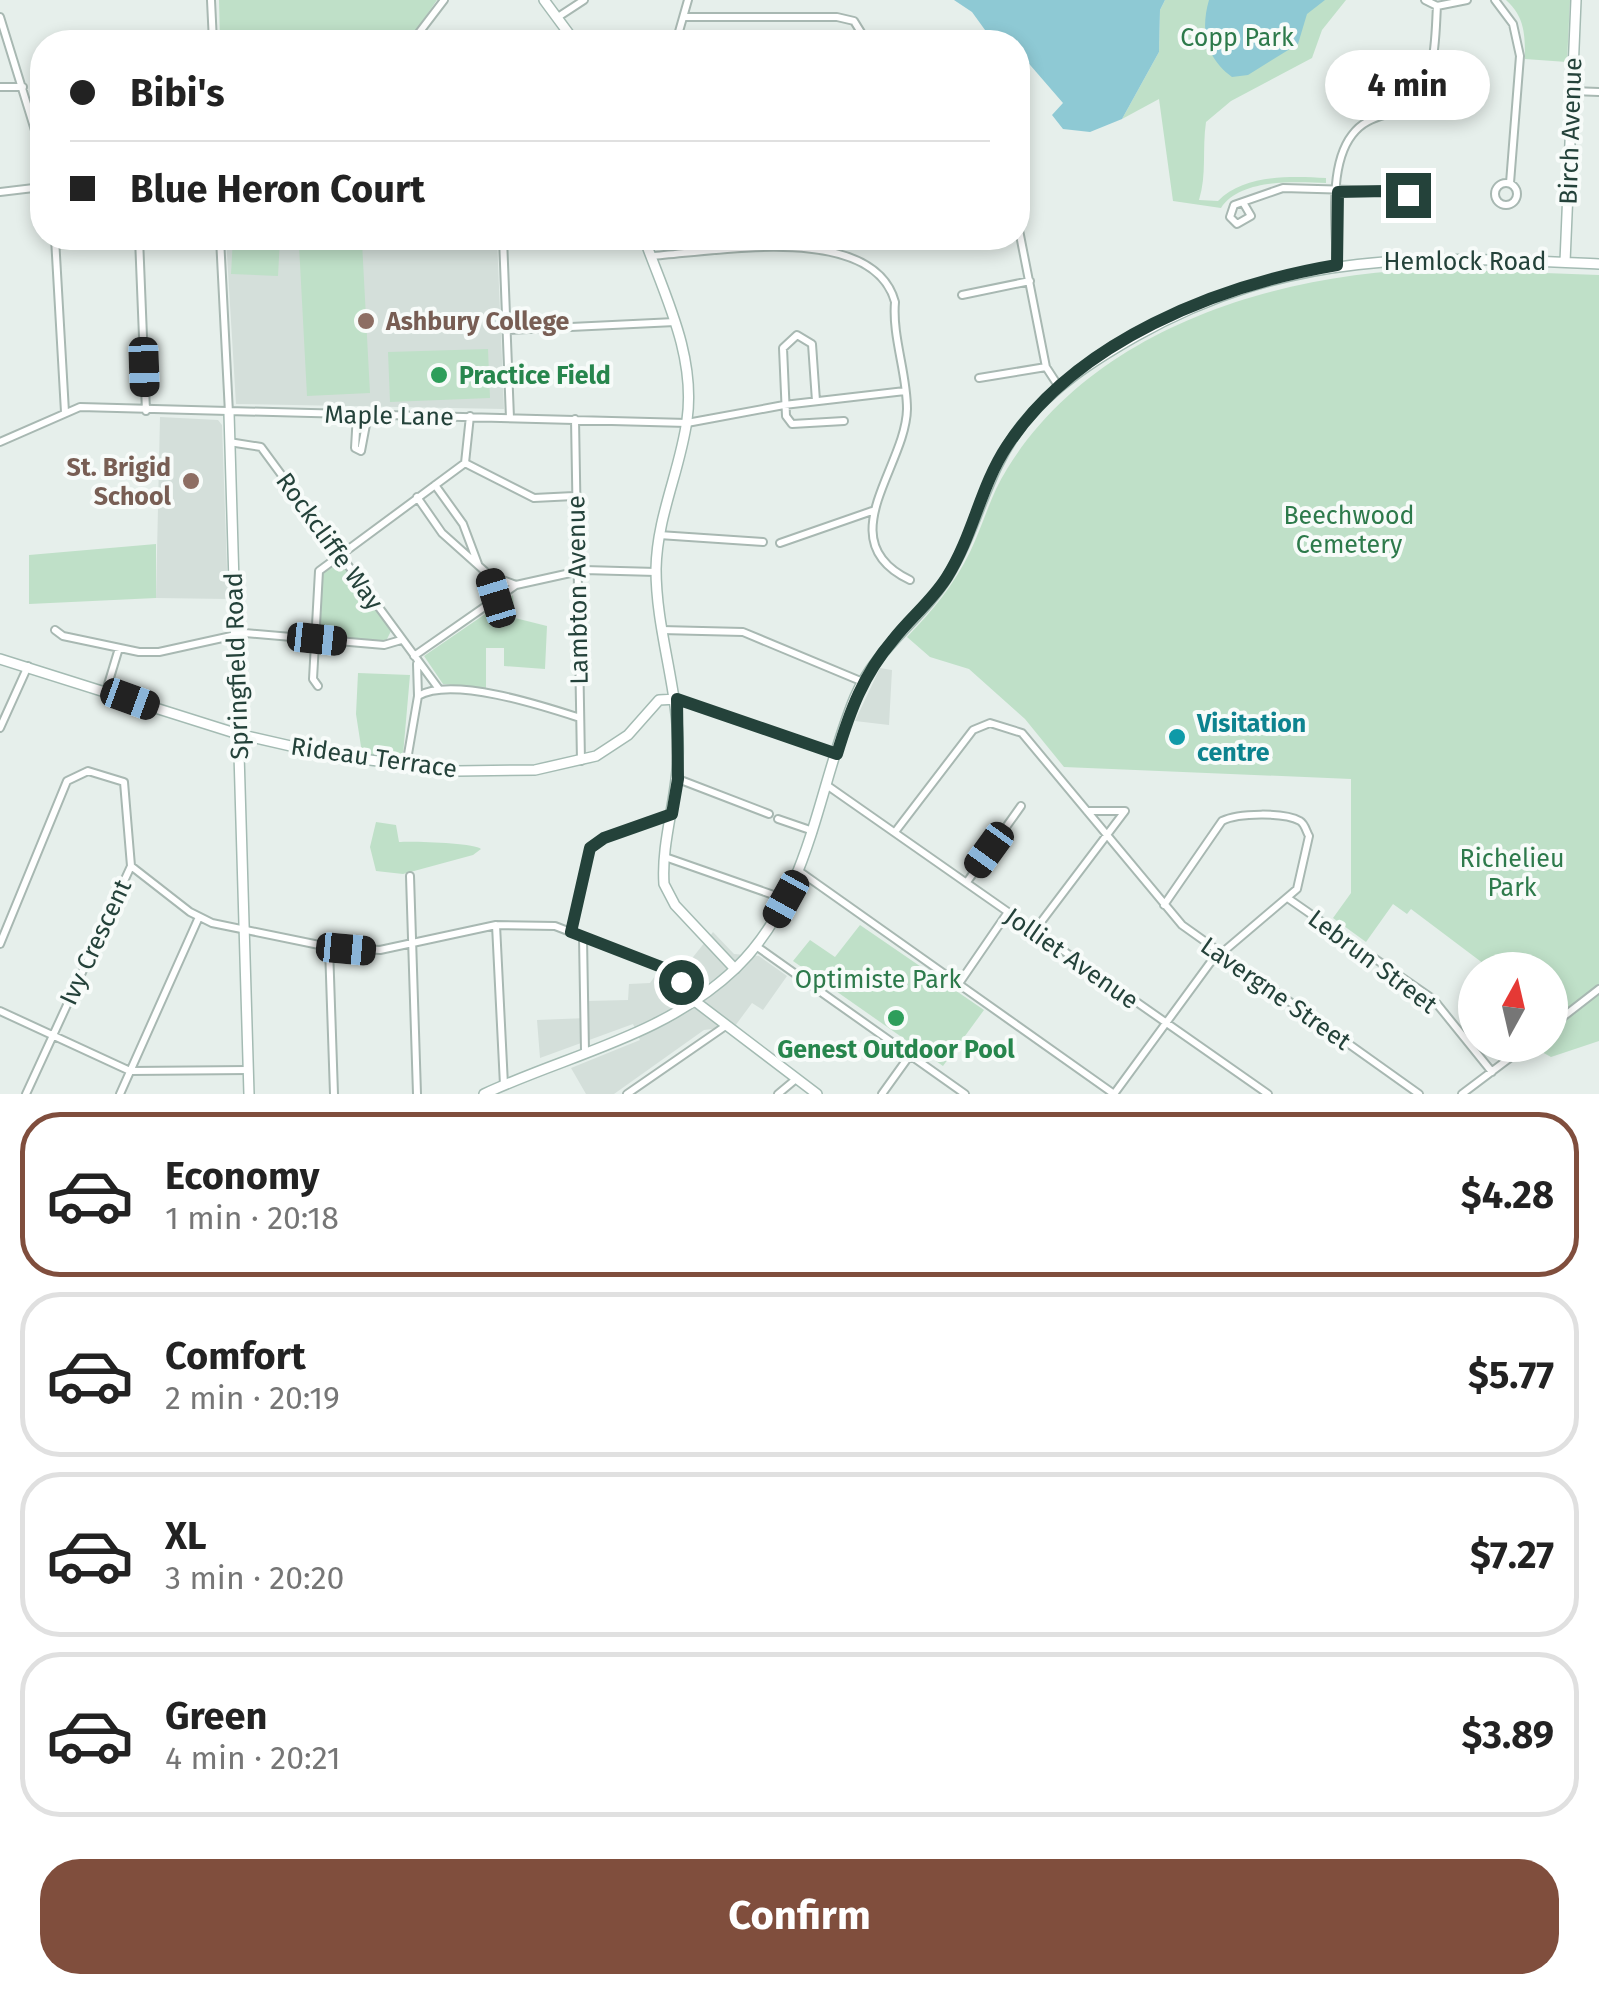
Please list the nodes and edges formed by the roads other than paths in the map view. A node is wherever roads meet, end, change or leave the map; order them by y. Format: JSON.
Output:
{"nodes":[{"id":1,"x":211,"y":0,"type":"edge"},
{"id":2,"x":444,"y":0,"type":"edge"},
{"id":3,"x":544,"y":0,"type":"edge"},
{"id":4,"x":584,"y":0,"type":"edge"},
{"id":5,"x":688,"y":0,"type":"edge"},
{"id":6,"x":1425,"y":0,"type":"edge"},
{"id":7,"x":1466,"y":0,"type":"edge"},
{"id":8,"x":1495,"y":0,"type":"edge"},
{"id":9,"x":1576,"y":0,"type":"edge"},
{"id":10,"x":1437,"y":6,"type":"junction"},
{"id":11,"x":0,"y":16,"type":"edge"},
{"id":12,"x":558,"y":17,"type":"junction"},
{"id":13,"x":685,"y":17,"type":"junction"},
{"id":14,"x":212,"y":30,"type":"edge"},
{"id":15,"x":421,"y":30,"type":"edge"},
{"id":16,"x":567,"y":30,"type":"edge"},
{"id":17,"x":680,"y":30,"type":"edge"},
{"id":18,"x":860,"y":30,"type":"edge"},
{"id":19,"x":0,"y":87,"type":"edge"},
{"id":20,"x":23,"y":87,"type":"junction"},
{"id":21,"x":1572,"y":91,"type":"junction"},
{"id":22,"x":1599,"y":92,"type":"edge"},
{"id":23,"x":30,"y":111,"type":"edge"},
{"id":24,"x":1510,"y":183,"type":"dead end"},
{"id":25,"x":30,"y":188,"type":"edge"},
{"id":26,"x":1386,"y":191,"type":"dead end"},
{"id":27,"x":0,"y":192,"type":"edge"},
{"id":28,"x":1338,"y":192,"type":"junction"},
{"id":29,"x":1244,"y":204,"type":"dead end"},
{"id":30,"x":56,"y":250,"type":"edge"},
{"id":31,"x":139,"y":250,"type":"edge"},
{"id":32,"x":221,"y":250,"type":"edge"},
{"id":33,"x":503,"y":250,"type":"edge"},
{"id":34,"x":649,"y":250,"type":"edge"},
{"id":35,"x":721,"y":250,"type":"edge"},
{"id":36,"x":832,"y":250,"type":"edge"},
{"id":37,"x":1023,"y":250,"type":"edge"},
{"id":38,"x":651,"y":256,"type":"junction"},
{"id":39,"x":1565,"y":262,"type":"junction"},
{"id":40,"x":1599,"y":264,"type":"edge"},
{"id":41,"x":1337,"y":265,"type":"junction"},
{"id":42,"x":1030,"y":281,"type":"junction"},
{"id":43,"x":962,"y":295,"type":"dead end"},
{"id":44,"x":675,"y":322,"type":"junction"},
{"id":45,"x":506,"y":330,"type":"junction"},
{"id":46,"x":1046,"y":367,"type":"junction"},
{"id":47,"x":979,"y":378,"type":"dead end"},
{"id":48,"x":1059,"y":387,"type":"junction"},
{"id":49,"x":906,"y":391,"type":"junction"},
{"id":50,"x":816,"y":401,"type":"junction"},
{"id":51,"x":784,"y":405,"type":"junction"},
{"id":52,"x":146,"y":410,"type":"junction"},
{"id":53,"x":65,"y":412,"type":"junction"},
{"id":54,"x":229,"y":413,"type":"junction"},
{"id":55,"x":356,"y":414,"type":"junction"},
{"id":56,"x":368,"y":414,"type":"junction"},
{"id":57,"x":470,"y":416,"type":"junction"},
{"id":58,"x":510,"y":418,"type":"junction"},
{"id":59,"x":575,"y":420,"type":"junction"},
{"id":60,"x":844,"y":421,"type":"dead end"},
{"id":61,"x":687,"y":423,"type":"junction"},
{"id":62,"x":0,"y":442,"type":"edge"},
{"id":63,"x":229,"y":442,"type":"junction"},
{"id":64,"x":465,"y":463,"type":"junction"},
{"id":65,"x":434,"y":484,"type":"junction"},
{"id":66,"x":574,"y":496,"type":"junction"},
{"id":67,"x":417,"y":497,"type":"junction"},
{"id":68,"x":872,"y":511,"type":"junction"},
{"id":69,"x":658,"y":534,"type":"junction"},
{"id":70,"x":762,"y":542,"type":"dead end"},
{"id":71,"x":780,"y":542,"type":"dead end"},
{"id":72,"x":338,"y":553,"type":"junction"},
{"id":73,"x":478,"y":565,"type":"junction"},
{"id":74,"x":576,"y":571,"type":"junction"},
{"id":75,"x":656,"y":572,"type":"junction"},
{"id":76,"x":489,"y":576,"type":"junction"},
{"id":77,"x":910,"y":580,"type":"dead end"},
{"id":78,"x":516,"y":586,"type":"junction"},
{"id":79,"x":496,"y":598,"type":"junction"},
{"id":80,"x":56,"y":630,"type":"dead end"},
{"id":81,"x":661,"y":630,"type":"junction"},
{"id":82,"x":236,"y":635,"type":"junction"},
{"id":83,"x":317,"y":639,"type":"junction"},
{"id":84,"x":401,"y":640,"type":"junction"},
{"id":85,"x":119,"y":648,"type":"junction"},
{"id":86,"x":0,"y":660,"type":"edge"},
{"id":87,"x":415,"y":660,"type":"junction"},
{"id":88,"x":28,"y":666,"type":"junction"},
{"id":89,"x":862,"y":682,"type":"junction"},
{"id":90,"x":318,"y":686,"type":"dead end"},
{"id":91,"x":439,"y":689,"type":"junction"},
{"id":92,"x":106,"y":691,"type":"junction"},
{"id":93,"x":418,"y":696,"type":"junction"},
{"id":94,"x":677,"y":699,"type":"junction"},
{"id":95,"x":580,"y":718,"type":"junction"},
{"id":96,"x":0,"y":728,"type":"edge"},
{"id":97,"x":238,"y":734,"type":"junction"},
{"id":98,"x":837,"y":754,"type":"junction"},
{"id":99,"x":582,"y":760,"type":"junction"},
{"id":100,"x":406,"y":766,"type":"junction"},
{"id":101,"x":678,"y":779,"type":"junction"},
{"id":102,"x":828,"y":786,"type":"junction"},
{"id":103,"x":1022,"y":806,"type":"dead end"},
{"id":104,"x":1087,"y":811,"type":"junction"},
{"id":105,"x":672,"y":814,"type":"junction"},
{"id":106,"x":769,"y":814,"type":"dead end"},
{"id":107,"x":778,"y":818,"type":"dead end"},
{"id":108,"x":815,"y":832,"type":"junction"},
{"id":109,"x":896,"y":832,"type":"junction"},
{"id":110,"x":1106,"y":834,"type":"junction"},
{"id":111,"x":665,"y":857,"type":"junction"},
{"id":112,"x":131,"y":866,"type":"junction"},
{"id":113,"x":798,"y":871,"type":"junction"},
{"id":114,"x":410,"y":876,"type":"dead end"},
{"id":115,"x":967,"y":882,"type":"junction"},
{"id":116,"x":786,"y":899,"type":"junction"},
{"id":117,"x":1289,"y":900,"type":"junction"},
{"id":118,"x":1164,"y":905,"type":"junction"},
{"id":119,"x":1008,"y":912,"type":"junction"},
{"id":120,"x":200,"y":918,"type":"junction"},
{"id":121,"x":496,"y":925,"type":"junction"},
{"id":122,"x":1035,"y":930,"type":"junction"},
{"id":123,"x":244,"y":931,"type":"junction"},
{"id":124,"x":571,"y":932,"type":"junction"},
{"id":125,"x":583,"y":938,"type":"junction"},
{"id":126,"x":0,"y":944,"type":"edge"},
{"id":127,"x":414,"y":944,"type":"junction"},
{"id":128,"x":756,"y":946,"type":"junction"},
{"id":129,"x":330,"y":947,"type":"junction"},
{"id":130,"x":1220,"y":955,"type":"junction"},
{"id":131,"x":735,"y":969,"type":"junction"},
{"id":132,"x":960,"y":982,"type":"junction"},
{"id":133,"x":1599,"y":989,"type":"edge"},
{"id":134,"x":696,"y":1002,"type":"junction"},
{"id":135,"x":0,"y":1011,"type":"edge"},
{"id":136,"x":1568,"y":1013,"type":"edge"},
{"id":137,"x":1165,"y":1023,"type":"junction"},
{"id":138,"x":724,"y":1027,"type":"junction"},
{"id":139,"x":53,"y":1035,"type":"junction"},
{"id":140,"x":585,"y":1052,"type":"junction"},
{"id":141,"x":910,"y":1055,"type":"junction"},
{"id":142,"x":1505,"y":1062,"type":"edge"},
{"id":143,"x":248,"y":1070,"type":"junction"},
{"id":144,"x":130,"y":1071,"type":"junction"},
{"id":145,"x":1492,"y":1072,"type":"junction"},
{"id":146,"x":796,"y":1079,"type":"junction"},
{"id":147,"x":504,"y":1085,"type":"junction"},
{"id":148,"x":26,"y":1094,"type":"edge"},
{"id":149,"x":120,"y":1094,"type":"edge"},
{"id":150,"x":248,"y":1094,"type":"edge"},
{"id":151,"x":334,"y":1094,"type":"edge"},
{"id":152,"x":418,"y":1094,"type":"edge"},
{"id":153,"x":484,"y":1094,"type":"edge"},
{"id":154,"x":627,"y":1094,"type":"edge"},
{"id":155,"x":778,"y":1094,"type":"edge"},
{"id":156,"x":817,"y":1094,"type":"edge"},
{"id":157,"x":882,"y":1094,"type":"edge"},
{"id":158,"x":965,"y":1094,"type":"edge"},
{"id":159,"x":1114,"y":1094,"type":"edge"},
{"id":160,"x":1268,"y":1094,"type":"edge"},
{"id":161,"x":1419,"y":1094,"type":"edge"},
{"id":162,"x":1462,"y":1094,"type":"edge"}],
"edges":[{"from":1,"to":14,"type":"street"},
{"from":2,"to":15,"type":"street"},
{"from":3,"to":12,"type":"street"},
{"from":4,"to":12,"type":"street"},
{"from":5,"to":13,"type":"street"},
{"from":6,"to":10,"type":"street"},
{"from":7,"to":10,"type":"street"},
{"from":8,"to":24,"type":"street"},
{"from":9,"to":21,"type":"street","name":"Birch Avenue"},
{"from":10,"to":28,"type":"street"},
{"from":11,"to":20,"type":"street"},
{"from":12,"to":16,"type":"street"},
{"from":13,"to":17,"type":"street"},
{"from":13,"to":18,"type":"street"},
{"from":19,"to":20,"type":"street"},
{"from":20,"to":23,"type":"street"},
{"from":21,"to":22,"type":"street"},
{"from":21,"to":39,"type":"street","name":"Birch Avenue"},
{"from":25,"to":27,"type":"street"},
{"from":26,"to":28,"type":"street"},
{"from":28,"to":29,"type":"street"},
{"from":28,"to":41,"type":"street"},
{"from":30,"to":53,"type":"street"},
{"from":31,"to":52,"type":"street"},
{"from":32,"to":54,"type":"street","name":"Springfield Road"},
{"from":33,"to":45,"type":"street"},
{"from":34,"to":38,"type":"street"},
{"from":35,"to":38,"type":"street"},
{"from":36,"to":49,"type":"street"},
{"from":37,"to":42,"type":"street"},
{"from":38,"to":44,"type":"street"},
{"from":39,"to":40,"type":"street","name":"Hemlock Road"},
{"from":39,"to":41,"type":"street","name":"Hemlock Road"},
{"from":41,"to":48,"type":"street","name":"Hemlock Road"},
{"from":42,"to":43,"type":"street"},
{"from":42,"to":46,"type":"street"},
{"from":44,"to":45,"type":"street"},
{"from":44,"to":61,"type":"street"},
{"from":45,"to":58,"type":"street"},
{"from":46,"to":47,"type":"street"},
{"from":46,"to":48,"type":"street"},
{"from":48,"to":89,"type":"street","name":"Hemlock Road"},
{"from":49,"to":50,"type":"street","name":"Maple Lane"},
{"from":49,"to":68,"type":"street"},
{"from":50,"to":51,"type":"street","name":"Maple Lane"},
{"from":50,"to":51,"type":"street"},
{"from":51,"to":60,"type":"street"},
{"from":51,"to":61,"type":"street","name":"Maple Lane"},
{"from":52,"to":53,"type":"street","name":"Maple Lane"},
{"from":52,"to":54,"type":"street","name":"Maple Lane"},
{"from":53,"to":62,"type":"street","name":"Maple Lane"},
{"from":54,"to":55,"type":"street","name":"Maple Lane"},
{"from":54,"to":63,"type":"street","name":"Springfield Road"},
{"from":55,"to":56,"type":"street","name":"Maple Lane"},
{"from":55,"to":56,"type":"street"},
{"from":56,"to":57,"type":"street","name":"Maple Lane"},
{"from":57,"to":58,"type":"street","name":"Maple Lane"},
{"from":57,"to":64,"type":"street"},
{"from":58,"to":59,"type":"street","name":"Maple Lane"},
{"from":59,"to":61,"type":"street","name":"Maple Lane"},
{"from":59,"to":66,"type":"street","name":"Lambton Avenue"},
{"from":61,"to":69,"type":"street"},
{"from":63,"to":72,"type":"street","name":"Rockcliffe Way"},
{"from":63,"to":82,"type":"street","name":"Springfield Road"},
{"from":64,"to":65,"type":"street"},
{"from":64,"to":66,"type":"street"},
{"from":65,"to":67,"type":"street"},
{"from":65,"to":73,"type":"street"},
{"from":66,"to":74,"type":"street","name":"Lambton Avenue"},
{"from":67,"to":72,"type":"street"},
{"from":67,"to":73,"type":"street"},
{"from":68,"to":71,"type":"street"},
{"from":68,"to":77,"type":"street"},
{"from":69,"to":70,"type":"street"},
{"from":69,"to":75,"type":"street"},
{"from":72,"to":83,"type":"street"},
{"from":72,"to":84,"type":"street","name":"Rockcliffe Way"},
{"from":73,"to":76,"type":"street"},
{"from":74,"to":75,"type":"street"},
{"from":74,"to":78,"type":"street"},
{"from":74,"to":95,"type":"street","name":"Lambton Avenue"},
{"from":75,"to":81,"type":"street"},
{"from":76,"to":78,"type":"street"},
{"from":76,"to":79,"type":"street"},
{"from":78,"to":79,"type":"street"},
{"from":79,"to":87,"type":"street"},
{"from":80,"to":85,"type":"street"},
{"from":81,"to":89,"type":"street"},
{"from":81,"to":94,"type":"street"},
{"from":82,"to":83,"type":"street"},
{"from":82,"to":85,"type":"street"},
{"from":82,"to":97,"type":"street","name":"Springfield Road"},
{"from":83,"to":84,"type":"street"},
{"from":83,"to":90,"type":"street"},
{"from":84,"to":87,"type":"street","name":"Rockcliffe Way"},
{"from":85,"to":92,"type":"street"},
{"from":86,"to":88,"type":"street","name":"Rideau Terrace"},
{"from":87,"to":91,"type":"street","name":"Rockcliffe Way"},
{"from":87,"to":93,"type":"street"},
{"from":88,"to":92,"type":"street","name":"Rideau Terrace"},
{"from":88,"to":96,"type":"street"},
{"from":89,"to":98,"type":"street","name":"Hemlock Road"},
{"from":91,"to":93,"type":"street"},
{"from":91,"to":95,"type":"street"},
{"from":92,"to":97,"type":"street","name":"Rideau Terrace"},
{"from":93,"to":100,"type":"street"},
{"from":94,"to":98,"type":"street"},
{"from":94,"to":99,"type":"street","name":"Rideau Terrace"},
{"from":94,"to":101,"type":"street"},
{"from":95,"to":99,"type":"street","name":"Lambton Avenue"},
{"from":97,"to":100,"type":"street","name":"Rideau Terrace"},
{"from":97,"to":123,"type":"street","name":"Springfield Road"},
{"from":98,"to":102,"type":"street","name":"Hemlock Road"},
{"from":99,"to":100,"type":"street","name":"Rideau Terrace"},
{"from":101,"to":105,"type":"street"},
{"from":101,"to":106,"type":"street"},
{"from":102,"to":108,"type":"street","name":"Hemlock Road"},
{"from":102,"to":109,"type":"street","name":"Jolliet Avenue"},
{"from":103,"to":115,"type":"street"},
{"from":104,"to":109,"type":"street","name":"Lavergne Street"},
{"from":104,"to":110,"type":"street","name":"Lavergne Street"},
{"from":104,"to":110,"type":"street"},
{"from":105,"to":111,"type":"street"},
{"from":105,"to":124,"type":"street"},
{"from":107,"to":108,"type":"street"},
{"from":108,"to":113,"type":"street","name":"Hemlock Road"},
{"from":109,"to":115,"type":"street","name":"Jolliet Avenue"},
{"from":110,"to":118,"type":"street","name":"Lavergne Street"},
{"from":110,"to":122,"type":"street"},
{"from":111,"to":116,"type":"street"},
{"from":111,"to":131,"type":"street"},
{"from":112,"to":120,"type":"street"},
{"from":112,"to":126,"type":"street","name":"Ivy Crescent"},
{"from":112,"to":139,"type":"street","name":"Ivy Crescent"},
{"from":113,"to":116,"type":"street","name":"Hemlock Road"},
{"from":113,"to":132,"type":"street"},
{"from":114,"to":127,"type":"street"},
{"from":115,"to":119,"type":"street","name":"Jolliet Avenue"},
{"from":116,"to":128,"type":"street","name":"Hemlock Road"},
{"from":117,"to":118,"type":"street"},
{"from":117,"to":130,"type":"street"},
{"from":117,"to":145,"type":"street","name":"Lebrun Street"},
{"from":118,"to":130,"type":"street","name":"Lavergne Street"},
{"from":119,"to":122,"type":"street","name":"Jolliet Avenue"},
{"from":119,"to":132,"type":"street"},
{"from":120,"to":123,"type":"street"},
{"from":120,"to":144,"type":"street"},
{"from":121,"to":124,"type":"street"},
{"from":121,"to":127,"type":"street"},
{"from":121,"to":147,"type":"street"},
{"from":122,"to":137,"type":"street","name":"Jolliet Avenue"},
{"from":123,"to":129,"type":"street"},
{"from":123,"to":143,"type":"street","name":"Springfield Road"},
{"from":124,"to":125,"type":"street"},
{"from":125,"to":134,"type":"street"},
{"from":125,"to":140,"type":"street"},
{"from":127,"to":129,"type":"street"},
{"from":127,"to":152,"type":"street"},
{"from":128,"to":131,"type":"street","name":"Hemlock Road"},
{"from":128,"to":141,"type":"street"},
{"from":129,"to":151,"type":"street"},
{"from":130,"to":137,"type":"street"},
{"from":130,"to":161,"type":"street","name":"Lavergne Street"},
{"from":131,"to":134,"type":"street","name":"Hemlock Road"},
{"from":132,"to":159,"type":"street"},
{"from":133,"to":136,"type":"street"},
{"from":134,"to":138,"type":"street"},
{"from":134,"to":140,"type":"street","name":"Hemlock Road"},
{"from":135,"to":139,"type":"street"},
{"from":137,"to":159,"type":"street"},
{"from":137,"to":160,"type":"street","name":"Jolliet Avenue"},
{"from":138,"to":146,"type":"street"},
{"from":138,"to":154,"type":"street"},
{"from":139,"to":144,"type":"street"},
{"from":139,"to":148,"type":"street","name":"Ivy Crescent"},
{"from":140,"to":147,"type":"street","name":"Hemlock Road"},
{"from":141,"to":157,"type":"street"},
{"from":141,"to":158,"type":"street"},
{"from":142,"to":145,"type":"street"},
{"from":143,"to":144,"type":"street"},
{"from":143,"to":150,"type":"street","name":"Springfield Road"},
{"from":144,"to":149,"type":"street"},
{"from":145,"to":162,"type":"street"},
{"from":146,"to":155,"type":"street"},
{"from":146,"to":156,"type":"street"},
{"from":147,"to":153,"type":"street","name":"Hemlock Road"}]}
